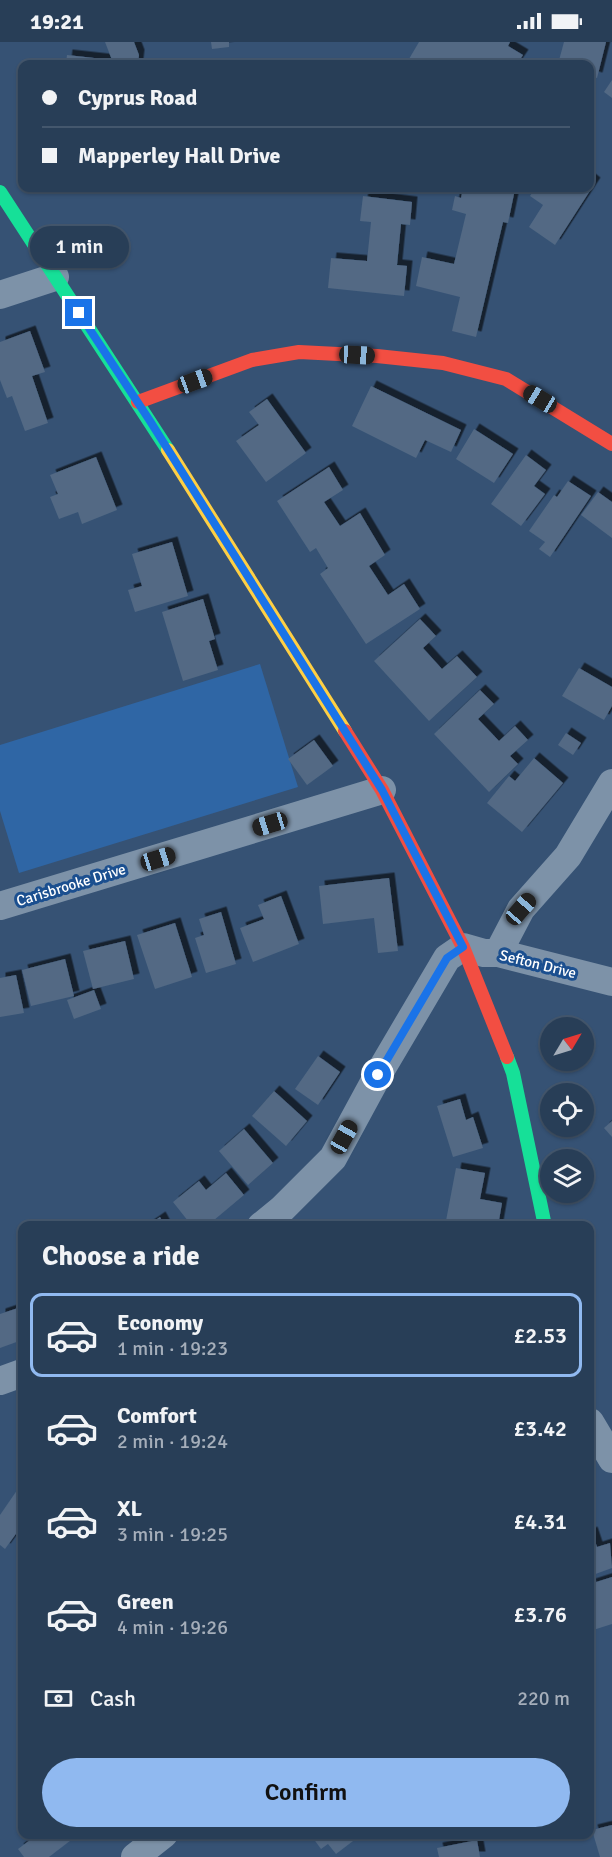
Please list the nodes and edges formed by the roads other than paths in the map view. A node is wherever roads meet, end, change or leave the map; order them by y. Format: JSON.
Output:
{"nodes":[{"id":1,"x":0,"y":192,"type":"edge"},
{"id":2,"x":55,"y":277,"type":"junction"},
{"id":3,"x":0,"y":295,"type":"edge"},
{"id":4,"x":138,"y":402,"type":"junction"},
{"id":5,"x":612,"y":444,"type":"edge"},
{"id":6,"x":612,"y":783,"type":"edge"},
{"id":7,"x":382,"y":790,"type":"junction"},
{"id":8,"x":0,"y":906,"type":"edge"},
{"id":9,"x":463,"y":947,"type":"junction"},
{"id":10,"x":498,"y":953,"type":"junction"},
{"id":11,"x":612,"y":982,"type":"edge"},
{"id":12,"x":267,"y":1221,"type":"edge"},
{"id":13,"x":544,"y":1221,"type":"edge"},
{"id":14,"x":18,"y":1374,"type":"edge"},
{"id":15,"x":0,"y":1381,"type":"edge"},
{"id":16,"x":594,"y":1429,"type":"edge"},
{"id":17,"x":612,"y":1459,"type":"edge"},
{"id":18,"x":158,"y":1839,"type":"edge"},
{"id":19,"x":135,"y":1857,"type":"edge"}],
"edges":[{"from":1,"to":2,"type":"street"},
{"from":2,"to":3,"type":"street"},
{"from":2,"to":4,"type":"street"},
{"from":4,"to":5,"type":"street"},
{"from":4,"to":7,"type":"street"},
{"from":6,"to":10,"type":"street"},
{"from":7,"to":8,"type":"street","name":"Carisbrooke Drive"},
{"from":7,"to":9,"type":"street"},
{"from":9,"to":10,"type":"street","name":"Sefton Drive"},
{"from":9,"to":12,"type":"street"},
{"from":9,"to":13,"type":"street"},
{"from":10,"to":11,"type":"street","name":"Sefton Drive"},
{"from":14,"to":15,"type":"street"},
{"from":16,"to":17,"type":"street"},
{"from":18,"to":19,"type":"street"}]}
